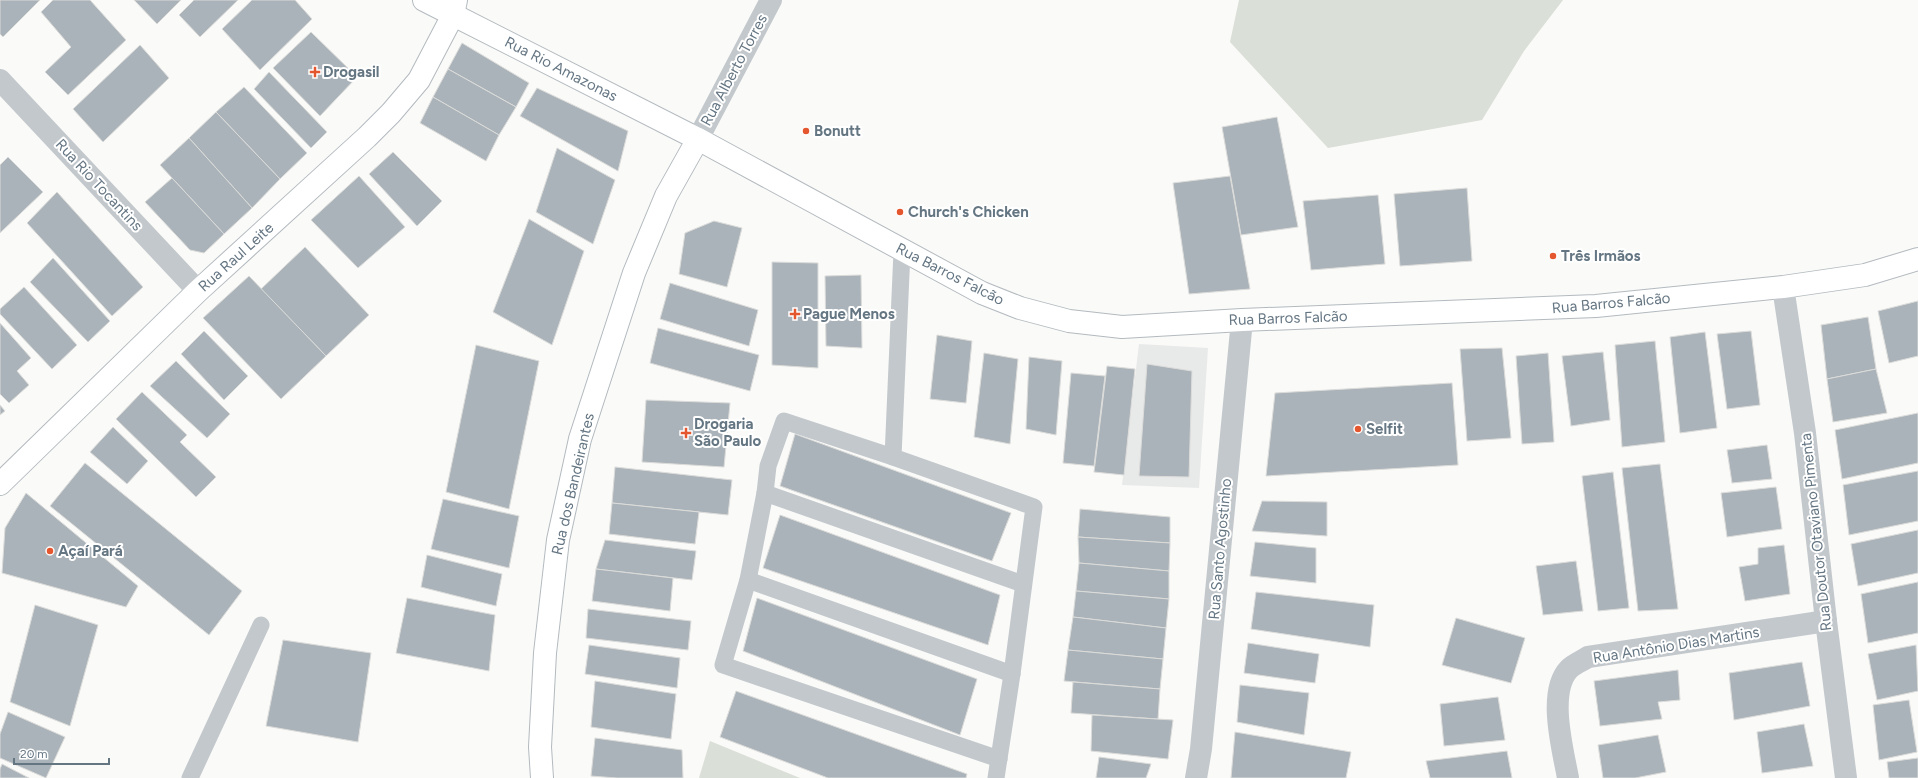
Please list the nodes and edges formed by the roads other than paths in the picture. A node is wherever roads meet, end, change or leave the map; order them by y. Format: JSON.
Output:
{"nodes":[{"id":1,"x":424,"y":0,"type":"edge"},
{"id":2,"x":771,"y":0,"type":"edge"},
{"id":3,"x":455,"y":8,"type":"edge"},
{"id":4,"x":0,"y":80,"type":"edge"},
{"id":5,"x":698,"y":139,"type":"junction"},
{"id":6,"x":902,"y":251,"type":"junction"},
{"id":7,"x":1918,"y":259,"type":"edge"},
{"id":8,"x":1783,"y":287,"type":"junction"},
{"id":9,"x":198,"y":291,"type":"junction"},
{"id":10,"x":1242,"y":320,"type":"junction"},
{"id":11,"x":893,"y":457,"type":"junction"},
{"id":12,"x":0,"y":484,"type":"edge"},
{"id":13,"x":765,"y":493,"type":"junction"},
{"id":14,"x":748,"y":580,"type":"junction"},
{"id":15,"x":1024,"y":584,"type":"junction"},
{"id":16,"x":1826,"y":621,"type":"junction"},
{"id":17,"x":261,"y":625,"type":"dead end"},
{"id":18,"x":1012,"y":674,"type":"junction"},
{"id":19,"x":999,"y":759,"type":"junction"},
{"id":20,"x":190,"y":778,"type":"edge"},
{"id":21,"x":542,"y":778,"type":"edge"},
{"id":22,"x":996,"y":778,"type":"edge"},
{"id":23,"x":1196,"y":778,"type":"edge"},
{"id":24,"x":1568,"y":778,"type":"edge"},
{"id":25,"x":1846,"y":778,"type":"edge"}],
"edges":[{"from":1,"to":3,"type":"street","name":"Rua Rio Amazonas"},
{"from":2,"to":5,"type":"street","name":"Rua Alberto Torres"},
{"from":3,"to":5,"type":"street","name":"Rua Rio Amazonas"},
{"from":3,"to":9,"type":"street","name":"Rua Raul Leite"},
{"from":4,"to":9,"type":"street","name":"Rua Rio Tocantins"},
{"from":5,"to":6,"type":"street","name":"Rua Barros Falcão"},
{"from":5,"to":21,"type":"street","name":"Rua dos Bandeirantes"},
{"from":6,"to":10,"type":"street","name":"Rua Barros Falcão"},
{"from":6,"to":11,"type":"lane"},
{"from":7,"to":8,"type":"street","name":"Rua Barros Falcão"},
{"from":8,"to":10,"type":"street","name":"Rua Barros Falcão"},
{"from":8,"to":16,"type":"street","name":"Rua Doutor Otaviano Pimenta"},
{"from":9,"to":12,"type":"street","name":"Rua Raul Leite"},
{"from":10,"to":23,"type":"street","name":"Rua Santo Agostinho"},
{"from":11,"to":13,"type":"lane"},
{"from":11,"to":15,"type":"lane"},
{"from":13,"to":14,"type":"lane"},
{"from":13,"to":15,"type":"lane"},
{"from":14,"to":18,"type":"lane"},
{"from":14,"to":19,"type":"lane"},
{"from":15,"to":18,"type":"lane"},
{"from":16,"to":24,"type":"street","name":"Rua Antônio Dias Martins"},
{"from":16,"to":25,"type":"street","name":"Rua Doutor Otaviano Pimenta"},
{"from":17,"to":20,"type":"lane"},
{"from":18,"to":19,"type":"lane"},
{"from":19,"to":22,"type":"lane"}]}
